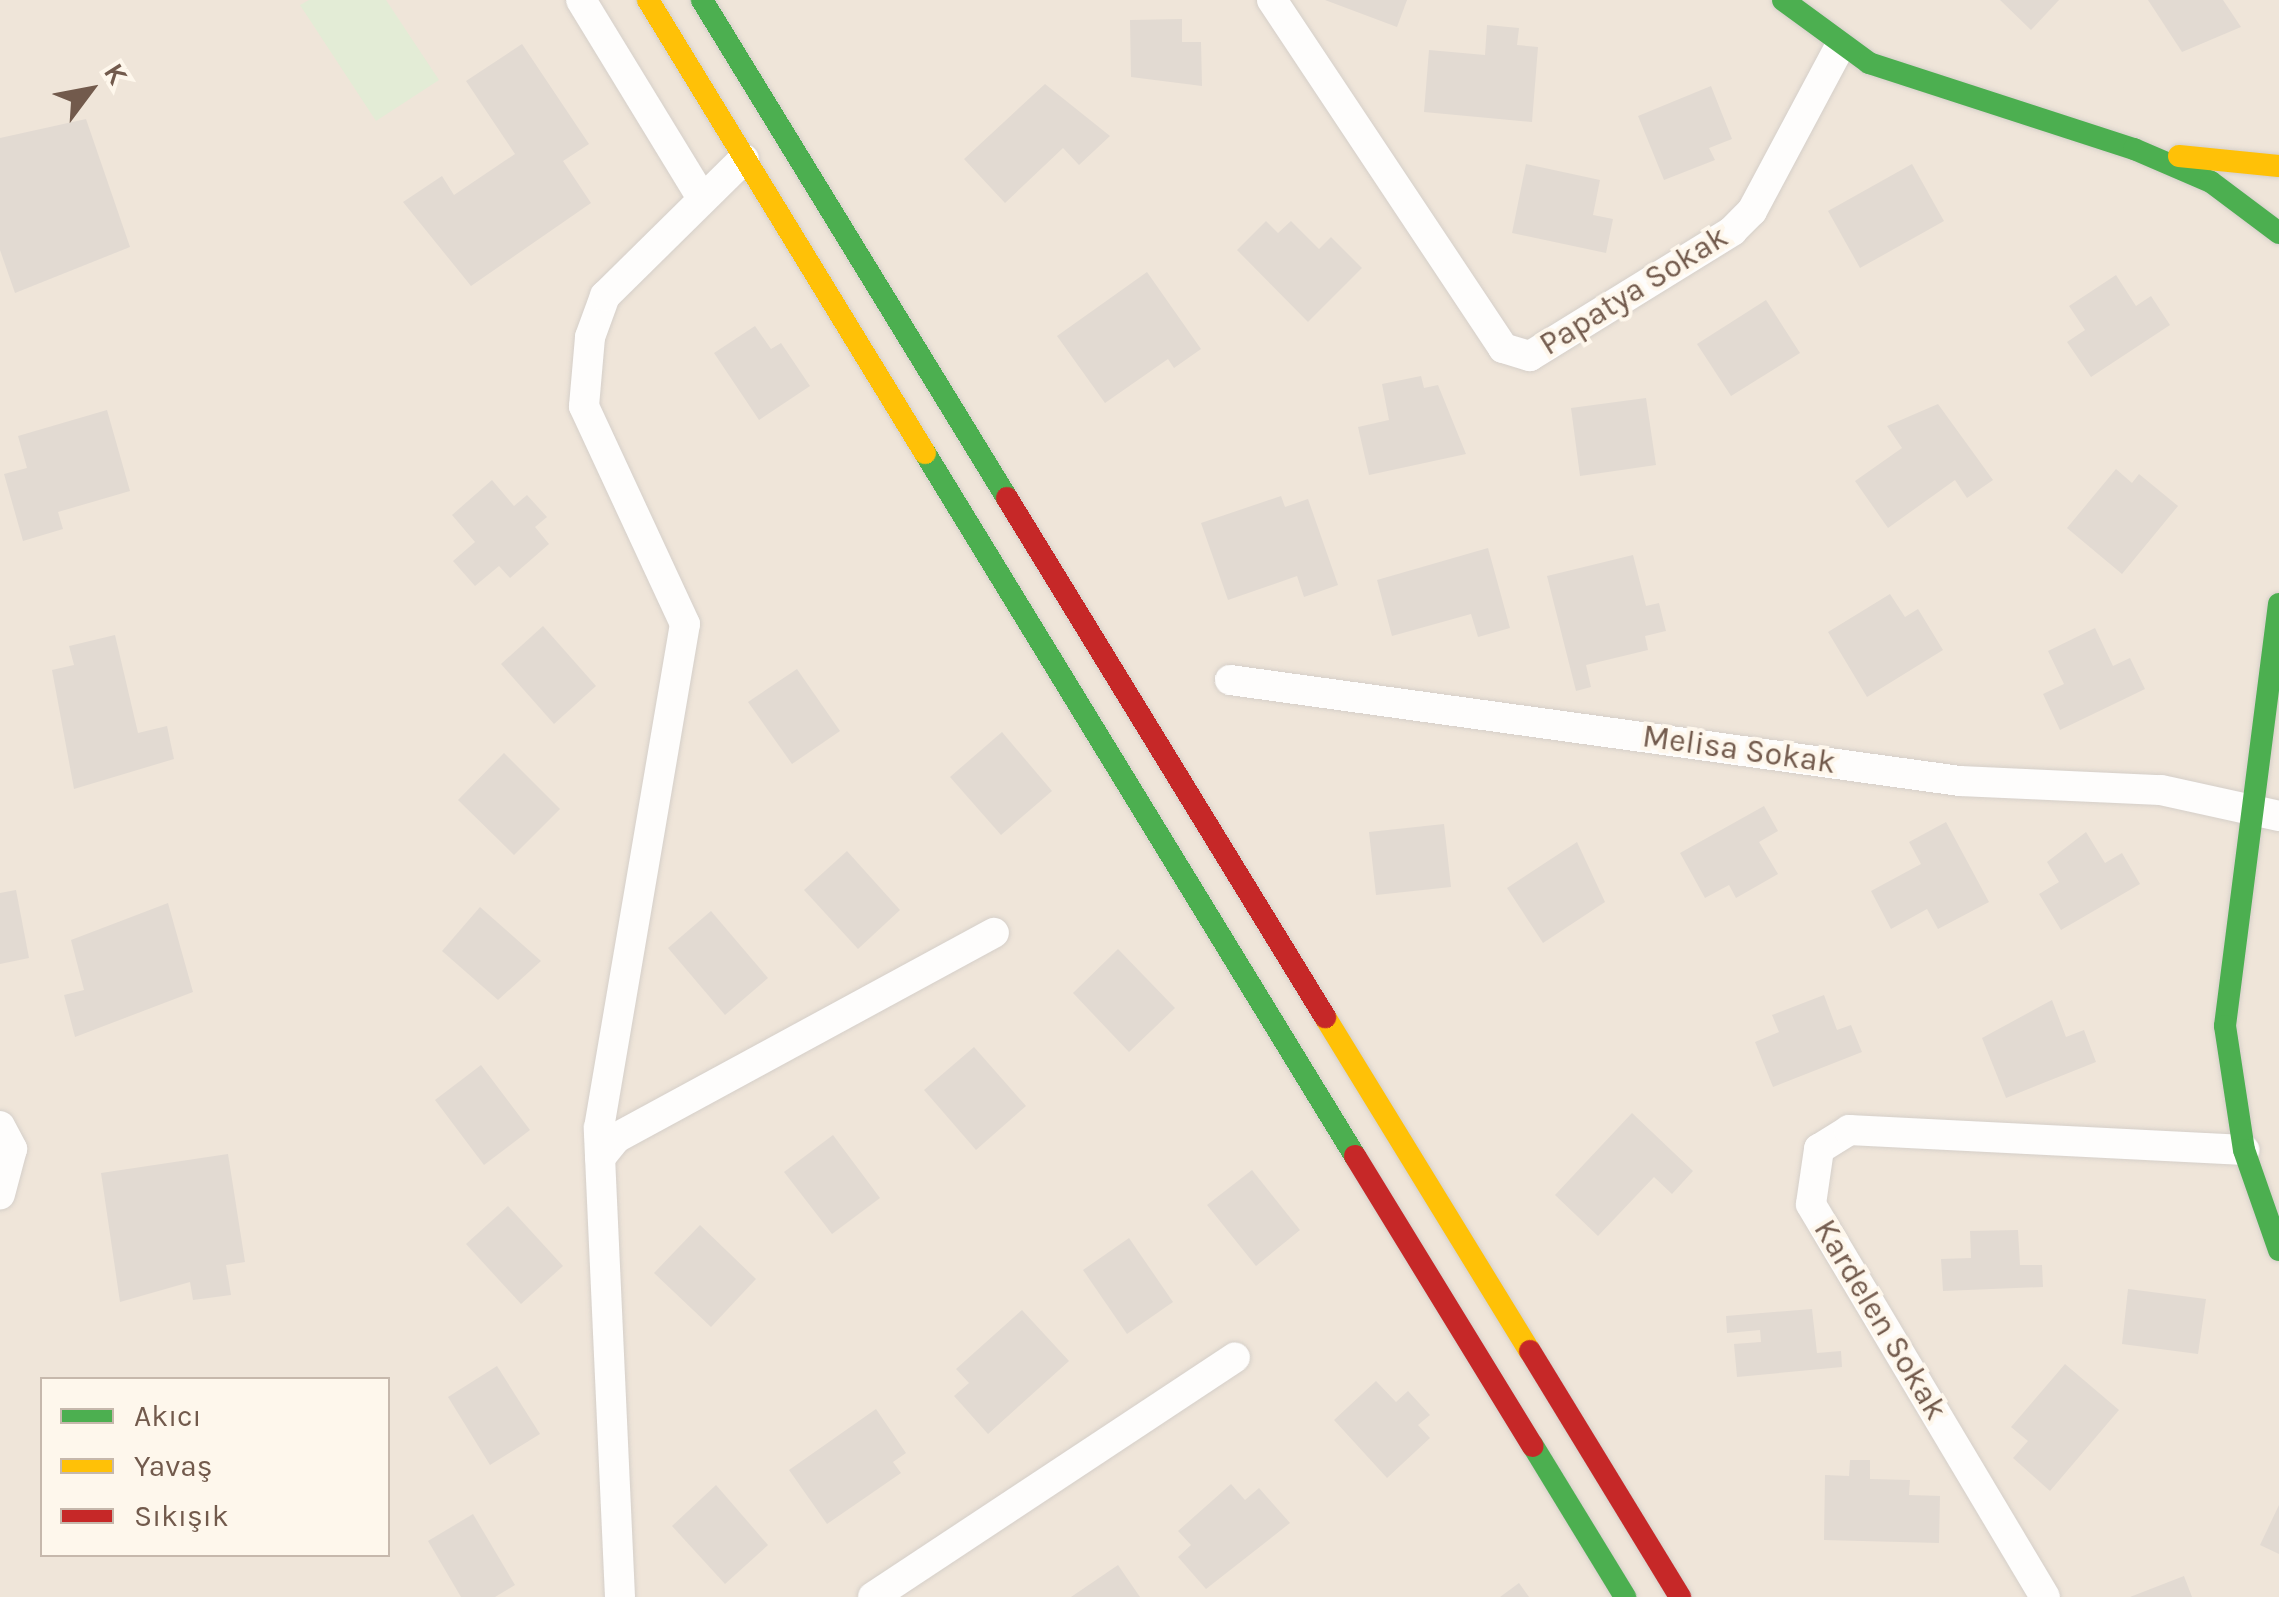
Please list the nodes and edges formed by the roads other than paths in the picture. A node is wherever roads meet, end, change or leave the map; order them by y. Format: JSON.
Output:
{"nodes":[{"id":1,"x":582,"y":0,"type":"edge"},
{"id":2,"x":648,"y":0,"type":"edge"},
{"id":3,"x":702,"y":0,"type":"edge"},
{"id":4,"x":1272,"y":0,"type":"edge"},
{"id":5,"x":1782,"y":0,"type":"edge"},
{"id":6,"x":1839,"y":48,"type":"junction"},
{"id":7,"x":2279,"y":142,"type":"edge"},
{"id":8,"x":2134,"y":149,"type":"junction"},
{"id":9,"x":744,"y":159,"type":"junction"},
{"id":10,"x":2224,"y":159,"type":"junction"},
{"id":11,"x":2279,"y":166,"type":"edge"},
{"id":12,"x":700,"y":195,"type":"junction"},
{"id":13,"x":2279,"y":233,"type":"edge"},
{"id":14,"x":2279,"y":604,"type":"edge"},
{"id":15,"x":1230,"y":680,"type":"dead end"},
{"id":16,"x":2249,"y":806,"type":"junction"},
{"id":17,"x":2279,"y":816,"type":"edge"},
{"id":18,"x":994,"y":934,"type":"dead end"},
{"id":19,"x":0,"y":1126,"type":"edge"},
{"id":20,"x":2244,"y":1150,"type":"junction"},
{"id":21,"x":600,"y":1158,"type":"junction"},
{"id":22,"x":0,"y":1194,"type":"edge"},
{"id":23,"x":2279,"y":1250,"type":"edge"},
{"id":24,"x":1235,"y":1357,"type":"dead end"},
{"id":25,"x":620,"y":1597,"type":"edge"},
{"id":26,"x":873,"y":1597,"type":"edge"},
{"id":27,"x":1625,"y":1597,"type":"edge"},
{"id":28,"x":1680,"y":1597,"type":"edge"},
{"id":29,"x":2044,"y":1597,"type":"edge"}],
"edges":[{"from":1,"to":12,"type":"street"},
{"from":2,"to":9,"type":"main road"},
{"from":3,"to":28,"type":"main road"},
{"from":4,"to":6,"type":"street","name":"Papatya Sokak"},
{"from":5,"to":6,"type":"main road"},
{"from":6,"to":8,"type":"main road"},
{"from":7,"to":10,"type":"main road"},
{"from":8,"to":10,"type":"main road"},
{"from":8,"to":13,"type":"main road"},
{"from":9,"to":12,"type":"street"},
{"from":9,"to":27,"type":"main road"},
{"from":10,"to":11,"type":"main road"},
{"from":12,"to":21,"type":"street"},
{"from":14,"to":16,"type":"main road"},
{"from":15,"to":16,"type":"street","name":"Melisa Sokak"},
{"from":16,"to":17,"type":"street","name":"Melisa Sokak"},
{"from":16,"to":20,"type":"main road"},
{"from":18,"to":21,"type":"street"},
{"from":19,"to":22,"type":"street"},
{"from":20,"to":23,"type":"main road"},
{"from":20,"to":29,"type":"street","name":"Kardelen Sokak"},
{"from":21,"to":25,"type":"street"},
{"from":24,"to":26,"type":"street"}]}
